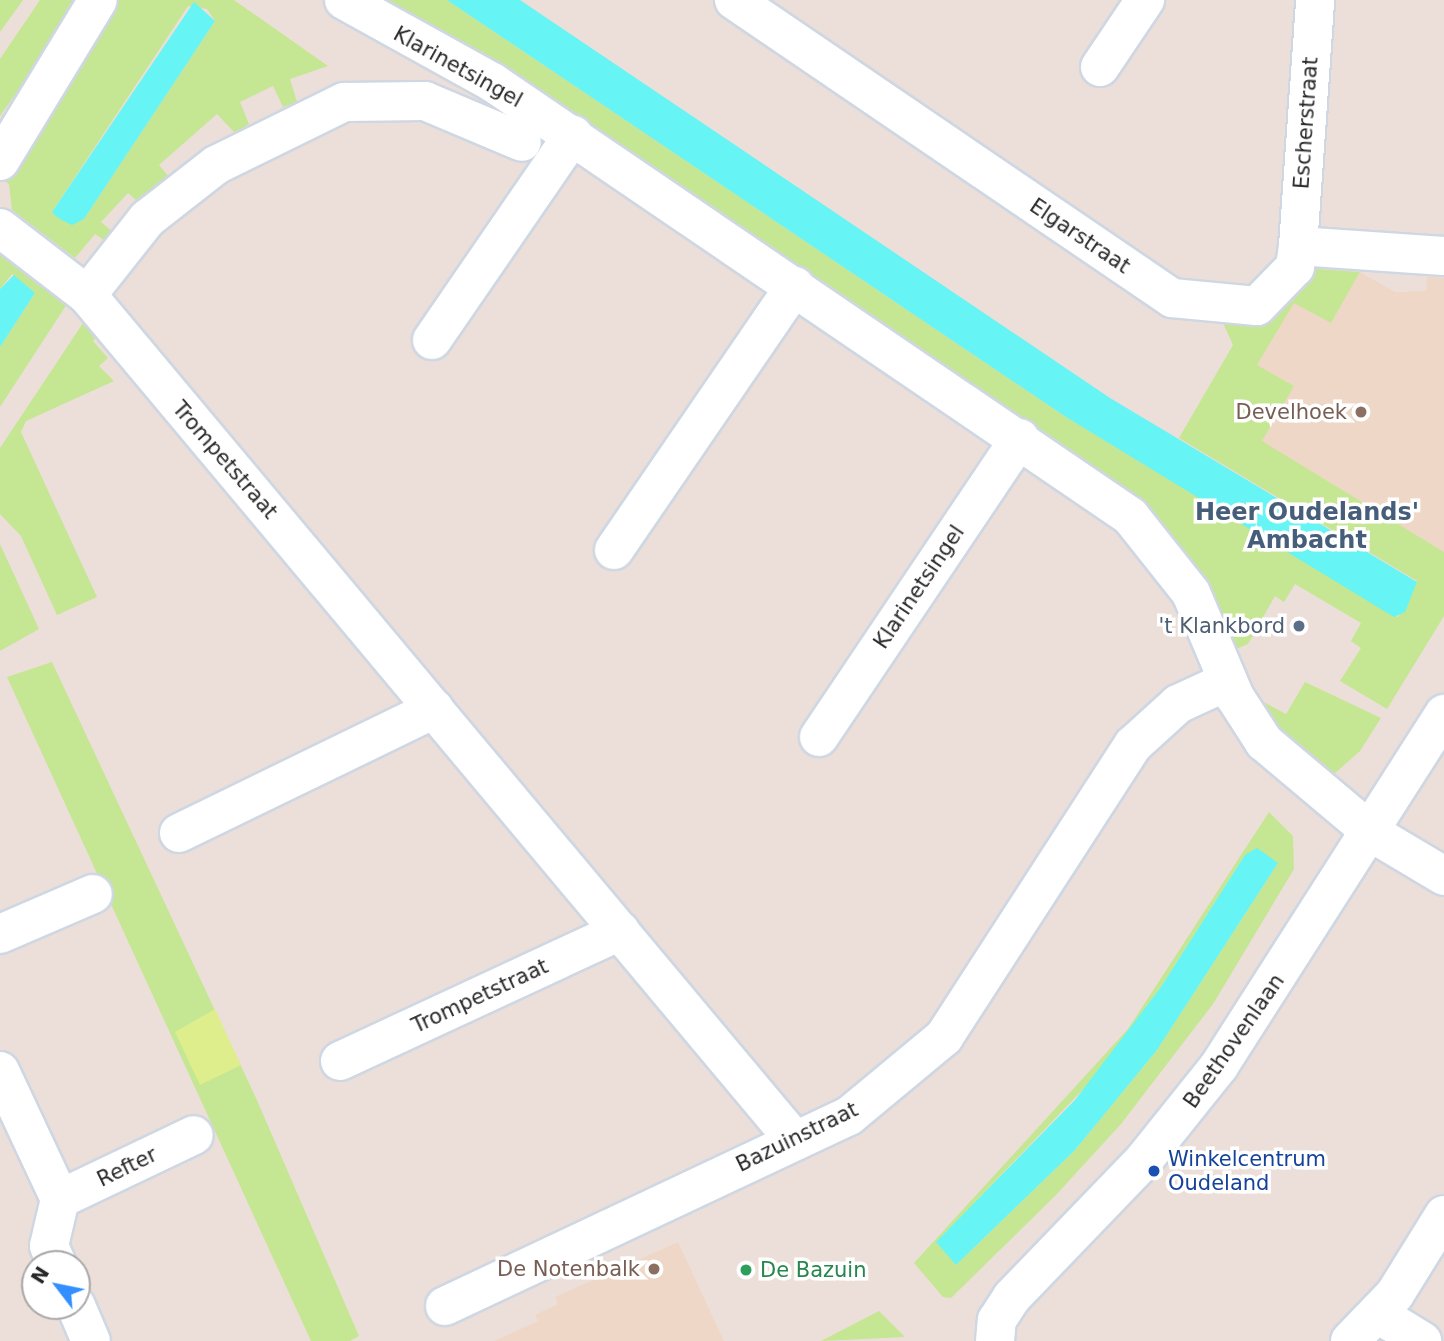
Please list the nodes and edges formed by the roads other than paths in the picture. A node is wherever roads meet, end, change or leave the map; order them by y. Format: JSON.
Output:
{"nodes":[{"id":1,"x":98,"y":0,"type":"edge"},
{"id":2,"x":344,"y":0,"type":"edge"},
{"id":3,"x":734,"y":0,"type":"edge"},
{"id":4,"x":1145,"y":0,"type":"edge"},
{"id":5,"x":1315,"y":0,"type":"edge"},
{"id":6,"x":1100,"y":67,"type":"dead end"},
{"id":7,"x":35,"y":95,"type":"junction"},
{"id":8,"x":0,"y":130,"type":"edge"},
{"id":9,"x":573,"y":135,"type":"junction"},
{"id":10,"x":522,"y":142,"type":"dead end"},
{"id":11,"x":0,"y":162,"type":"edge"},
{"id":12,"x":0,"y":228,"type":"edge"},
{"id":13,"x":1298,"y":246,"type":"junction"},
{"id":14,"x":1444,"y":256,"type":"edge"},
{"id":15,"x":795,"y":286,"type":"junction"},
{"id":16,"x":86,"y":295,"type":"junction"},
{"id":17,"x":432,"y":340,"type":"dead end"},
{"id":18,"x":1020,"y":438,"type":"junction"},
{"id":19,"x":614,"y":550,"type":"dead end"},
{"id":20,"x":1228,"y":681,"type":"junction"},
{"id":21,"x":434,"y":709,"type":"junction"},
{"id":22,"x":1444,"y":714,"type":"edge"},
{"id":23,"x":819,"y":737,"type":"dead end"},
{"id":24,"x":1372,"y":833,"type":"junction"},
{"id":25,"x":179,"y":834,"type":"dead end"},
{"id":26,"x":1444,"y":876,"type":"edge"},
{"id":27,"x":93,"y":894,"type":"dead end"},
{"id":28,"x":620,"y":931,"type":"junction"},
{"id":29,"x":0,"y":933,"type":"edge"},
{"id":30,"x":340,"y":1061,"type":"dead end"},
{"id":31,"x":0,"y":1071,"type":"edge"},
{"id":32,"x":194,"y":1135,"type":"dead end"},
{"id":33,"x":795,"y":1141,"type":"junction"},
{"id":34,"x":60,"y":1199,"type":"junction"},
{"id":35,"x":1444,"y":1214,"type":"edge"},
{"id":36,"x":51,"y":1250,"type":"edge"},
{"id":37,"x":445,"y":1306,"type":"dead end"},
{"id":38,"x":82,"y":1320,"type":"edge"},
{"id":39,"x":1358,"y":1328,"type":"edge"},
{"id":40,"x":91,"y":1341,"type":"edge"},
{"id":41,"x":995,"y":1341,"type":"edge"},
{"id":42,"x":1422,"y":1341,"type":"edge"}],
"edges":[{"from":1,"to":7,"type":"street"},
{"from":2,"to":9,"type":"street","name":"Klarinetsingel"},
{"from":3,"to":13,"type":"street","name":"Elgarstraat"},
{"from":4,"to":6,"type":"street"},
{"from":5,"to":13,"type":"street","name":"Escherstraat"},
{"from":7,"to":8,"type":"street"},
{"from":7,"to":11,"type":"street"},
{"from":9,"to":15,"type":"street","name":"Klarinetsingel"},
{"from":9,"to":17,"type":"street"},
{"from":10,"to":16,"type":"street","name":"Klarinetsingel"},
{"from":12,"to":16,"type":"street","name":"Trompetstraat"},
{"from":13,"to":14,"type":"street"},
{"from":15,"to":18,"type":"street","name":"Klarinetsingel"},
{"from":15,"to":19,"type":"street"},
{"from":16,"to":21,"type":"street","name":"Trompetstraat"},
{"from":18,"to":20,"type":"street","name":"Klarinetsingel"},
{"from":18,"to":23,"type":"street","name":"Klarinetsingel"},
{"from":20,"to":24,"type":"street","name":"Klarinetsingel"},
{"from":20,"to":33,"type":"street","name":"Bazuinstraat"},
{"from":21,"to":25,"type":"street"},
{"from":21,"to":28,"type":"street","name":"Trompetstraat"},
{"from":22,"to":24,"type":"street","name":"Beethovenlaan"},
{"from":24,"to":26,"type":"street","name":"Klarinetsingel"},
{"from":24,"to":41,"type":"street","name":"Beethovenlaan"},
{"from":27,"to":29,"type":"street"},
{"from":28,"to":30,"type":"street","name":"Trompetstraat"},
{"from":28,"to":33,"type":"street","name":"Trompetstraat"},
{"from":31,"to":34,"type":"street"},
{"from":32,"to":34,"type":"street","name":"Refter"},
{"from":33,"to":37,"type":"street","name":"Bazuinstraat"},
{"from":34,"to":36,"type":"street"},
{"from":35,"to":39,"type":"street"},
{"from":38,"to":40,"type":"street"},
{"from":39,"to":42,"type":"street"}]}
